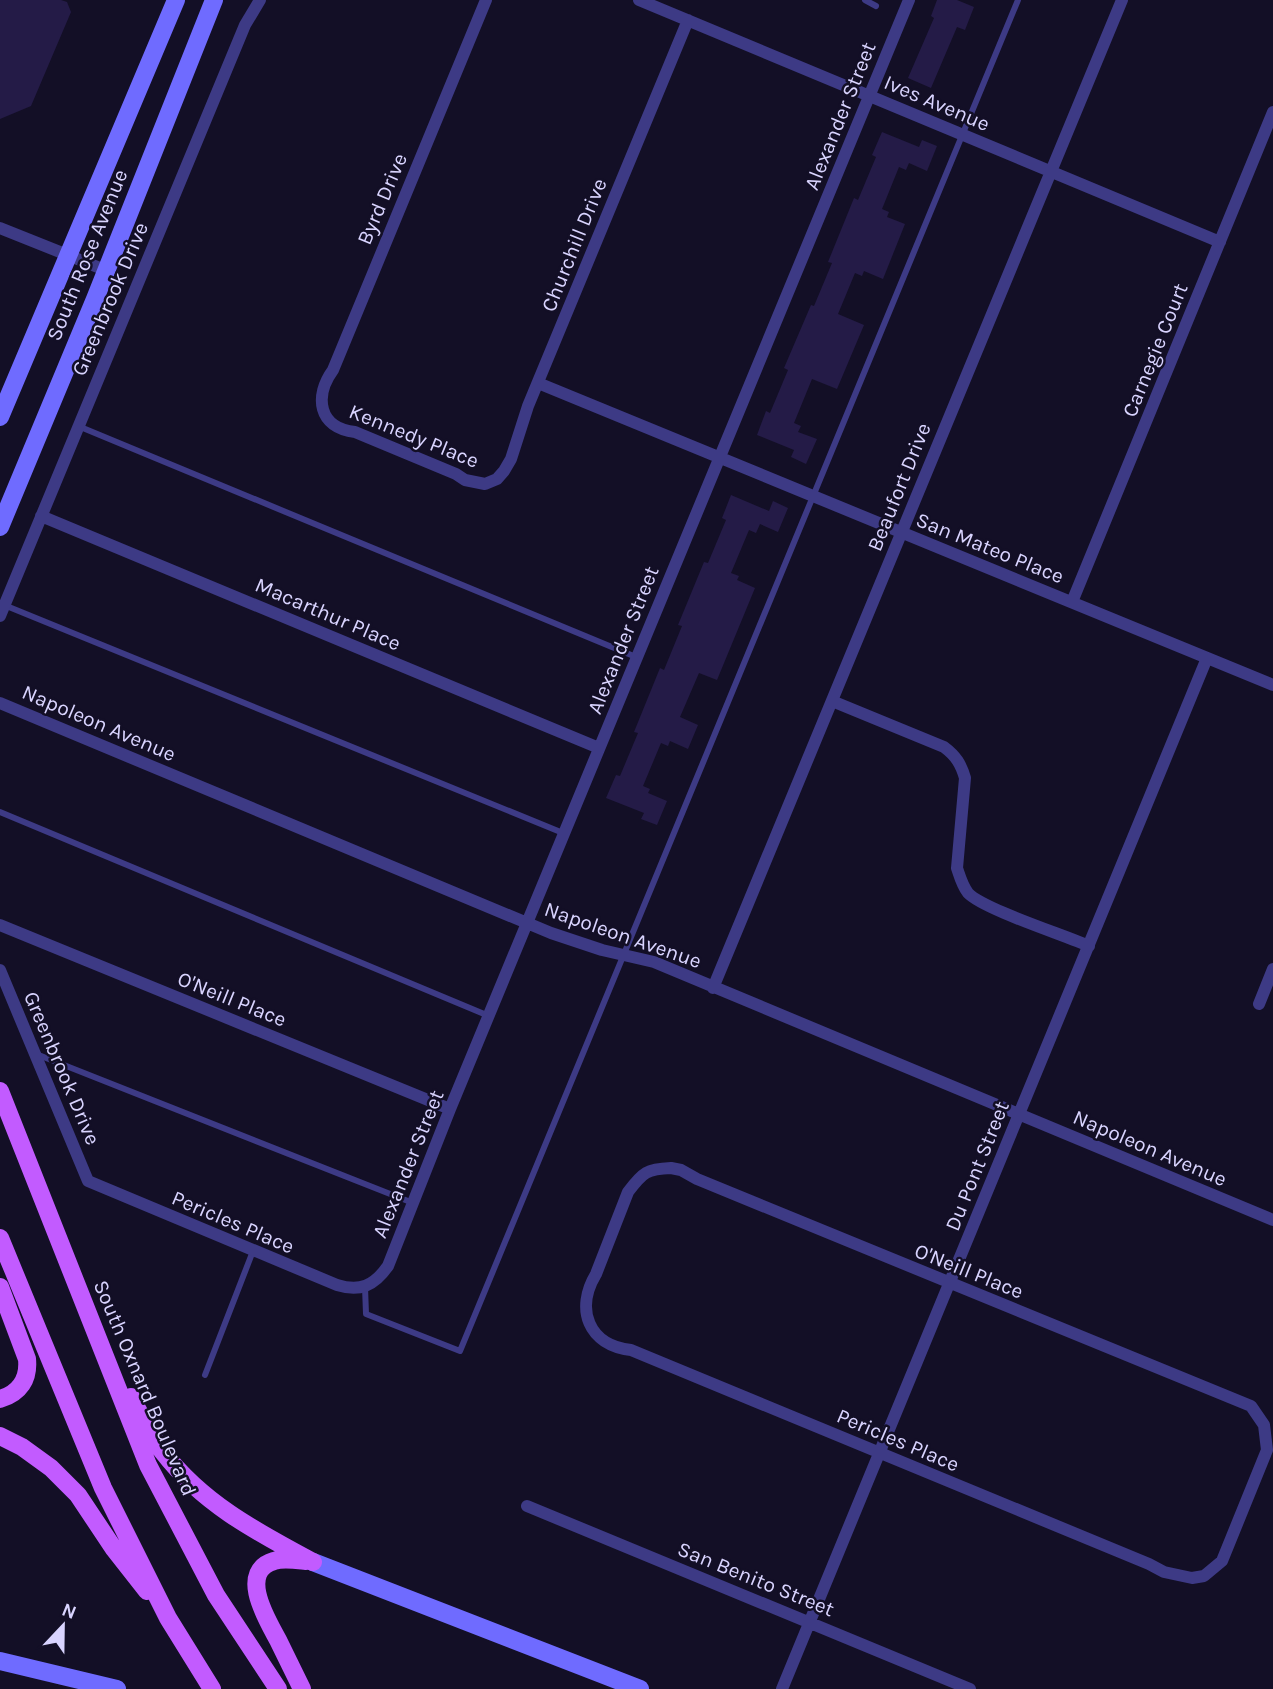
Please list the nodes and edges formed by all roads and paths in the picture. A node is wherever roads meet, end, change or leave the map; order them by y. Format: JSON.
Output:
{"nodes":[{"id":1,"x":176,"y":0,"type":"edge"},
{"id":2,"x":214,"y":0,"type":"edge"},
{"id":3,"x":260,"y":0,"type":"edge"},
{"id":4,"x":486,"y":0,"type":"edge"},
{"id":5,"x":639,"y":0,"type":"edge"},
{"id":6,"x":865,"y":0,"type":"edge"},
{"id":7,"x":909,"y":0,"type":"edge"},
{"id":8,"x":1018,"y":0,"type":"edge"},
{"id":9,"x":1122,"y":0,"type":"edge"},
{"id":10,"x":876,"y":6,"type":"dead end"},
{"id":11,"x":688,"y":20,"type":"junction"},
{"id":12,"x":869,"y":95,"type":"junction"},
{"id":13,"x":1273,"y":112,"type":"edge"},
{"id":14,"x":962,"y":134,"type":"junction"},
{"id":15,"x":1051,"y":171,"type":"junction"},
{"id":16,"x":0,"y":228,"type":"edge"},
{"id":17,"x":1220,"y":242,"type":"junction"},
{"id":18,"x":67,"y":255,"type":"junction"},
{"id":19,"x":105,"y":270,"type":"junction"},
{"id":20,"x":538,"y":383,"type":"junction"},
{"id":21,"x":324,"y":415,"type":"joint"},
{"id":22,"x":0,"y":417,"type":"edge"},
{"id":23,"x":78,"y":426,"type":"junction"},
{"id":24,"x":720,"y":458,"type":"junction"},
{"id":25,"x":493,"y":481,"type":"joint"},
{"id":26,"x":813,"y":496,"type":"junction"},
{"id":27,"x":41,"y":516,"type":"junction"},
{"id":28,"x":0,"y":527,"type":"edge"},
{"id":29,"x":901,"y":533,"type":"junction"},
{"id":30,"x":1072,"y":602,"type":"junction"},
{"id":31,"x":2,"y":610,"type":"edge"},
{"id":32,"x":637,"y":657,"type":"junction"},
{"id":33,"x":1207,"y":658,"type":"junction"},
{"id":34,"x":1273,"y":685,"type":"edge"},
{"id":35,"x":832,"y":701,"type":"junction"},
{"id":36,"x":0,"y":703,"type":"edge"},
{"id":37,"x":599,"y":748,"type":"junction"},
{"id":38,"x":0,"y":811,"type":"edge"},
{"id":39,"x":564,"y":833,"type":"junction"},
{"id":40,"x":528,"y":922,"type":"junction"},
{"id":41,"x":0,"y":925,"type":"edge"},
{"id":42,"x":1089,"y":946,"type":"junction"},
{"id":43,"x":622,"y":955,"type":"junction"},
{"id":44,"x":0,"y":970,"type":"edge"},
{"id":45,"x":1273,"y":970,"type":"edge"},
{"id":46,"x":713,"y":988,"type":"junction"},
{"id":47,"x":1259,"y":1004,"type":"dead end"},
{"id":48,"x":489,"y":1016,"type":"junction"},
{"id":49,"x":34,"y":1053,"type":"junction"},
{"id":50,"x":0,"y":1091,"type":"edge"},
{"id":51,"x":450,"y":1109,"type":"junction"},
{"id":52,"x":1019,"y":1115,"type":"junction"},
{"id":53,"x":89,"y":1181,"type":"joint"},
{"id":54,"x":413,"y":1203,"type":"junction"},
{"id":55,"x":1273,"y":1220,"type":"edge"},
{"id":56,"x":0,"y":1238,"type":"edge"},
{"id":57,"x":253,"y":1251,"type":"junction"},
{"id":58,"x":949,"y":1284,"type":"junction"},
{"id":59,"x":0,"y":1287,"type":"edge"},
{"id":60,"x":365,"y":1287,"type":"junction"},
{"id":61,"x":588,"y":1320,"type":"joint"},
{"id":62,"x":92,"y":1324,"type":"junction"},
{"id":63,"x":205,"y":1375,"type":"dead end"},
{"id":64,"x":0,"y":1399,"type":"edge"},
{"id":65,"x":0,"y":1436,"type":"edge"},
{"id":66,"x":879,"y":1453,"type":"junction"},
{"id":67,"x":527,"y":1506,"type":"dead end"},
{"id":68,"x":313,"y":1562,"type":"junction"},
{"id":69,"x":1204,"y":1576,"type":"joint"},
{"id":70,"x":168,"y":1618,"type":"junction"},
{"id":71,"x":810,"y":1622,"type":"junction"},
{"id":72,"x":0,"y":1661,"type":"edge"},
{"id":73,"x":117,"y":1689,"type":"edge"},
{"id":74,"x":212,"y":1689,"type":"edge"},
{"id":75,"x":278,"y":1689,"type":"edge"},
{"id":76,"x":302,"y":1689,"type":"edge"},
{"id":77,"x":640,"y":1689,"type":"edge"},
{"id":78,"x":782,"y":1689,"type":"edge"},
{"id":79,"x":970,"y":1689,"type":"edge"}],
"edges":[{"from":1,"to":18,"type":"main road","name":"South Rose Avenue"},
{"from":2,"to":19,"type":"main road","name":"South Rose Avenue"},
{"from":3,"to":23,"type":"street","name":"Greenbrook Drive"},
{"from":4,"to":21,"type":"street","name":"Byrd Drive"},
{"from":5,"to":11,"type":"street","name":"Ives Avenue"},
{"from":6,"to":10,"type":"lane"},
{"from":7,"to":12,"type":"street","name":"Alexander Street"},
{"from":8,"to":14,"type":"lane"},
{"from":9,"to":15,"type":"street","name":"Beaufort Drive"},
{"from":11,"to":12,"type":"street","name":"Ives Avenue"},
{"from":11,"to":20,"type":"street","name":"Churchill Drive"},
{"from":12,"to":14,"type":"street","name":"Ives Avenue"},
{"from":12,"to":24,"type":"street","name":"Alexander Street"},
{"from":13,"to":17,"type":"street","name":"Carnegie Court"},
{"from":14,"to":15,"type":"street","name":"Ives Avenue"},
{"from":14,"to":26,"type":"lane"},
{"from":15,"to":17,"type":"street","name":"Ives Avenue"},
{"from":15,"to":29,"type":"street","name":"Beaufort Drive"},
{"from":16,"to":18,"type":"street"},
{"from":17,"to":30,"type":"street","name":"Carnegie Court"},
{"from":18,"to":19,"type":"street"},
{"from":18,"to":22,"type":"main road","name":"South Rose Avenue"},
{"from":19,"to":28,"type":"main road","name":"South Rose Avenue"},
{"from":20,"to":24,"type":"street","name":"San Mateo Place"},
{"from":20,"to":25,"type":"street","name":"Churchill Drive"},
{"from":21,"to":25,"type":"street","name":"Kennedy Place"},
{"from":23,"to":27,"type":"street","name":"Greenbrook Drive"},
{"from":23,"to":32,"type":"lane"},
{"from":24,"to":26,"type":"street","name":"San Mateo Place"},
{"from":24,"to":32,"type":"street","name":"Alexander Street"},
{"from":26,"to":29,"type":"street","name":"San Mateo Place"},
{"from":26,"to":43,"type":"lane"},
{"from":27,"to":31,"type":"street","name":"Greenbrook Drive"},
{"from":27,"to":37,"type":"street","name":"Macarthur Place"},
{"from":29,"to":30,"type":"street","name":"San Mateo Place"},
{"from":29,"to":35,"type":"street","name":"Beaufort Drive"},
{"from":30,"to":33,"type":"street","name":"San Mateo Place"},
{"from":31,"to":39,"type":"lane"},
{"from":32,"to":37,"type":"street","name":"Alexander Street"},
{"from":33,"to":34,"type":"street","name":"San Mateo Place"},
{"from":33,"to":42,"type":"street","name":"Du Pont Street"},
{"from":35,"to":42,"type":"street"},
{"from":35,"to":46,"type":"street","name":"Beaufort Drive"},
{"from":36,"to":40,"type":"street","name":"Napoleon Avenue"},
{"from":37,"to":39,"type":"street","name":"Alexander Street"},
{"from":38,"to":48,"type":"lane"},
{"from":39,"to":40,"type":"street","name":"Alexander Street"},
{"from":40,"to":43,"type":"street","name":"Napoleon Avenue"},
{"from":40,"to":48,"type":"street","name":"Alexander Street"},
{"from":41,"to":51,"type":"street","name":"O'Neill Place"},
{"from":42,"to":52,"type":"street","name":"Du Pont Street"},
{"from":43,"to":46,"type":"street","name":"Napoleon Avenue"},
{"from":43,"to":60,"type":"lane"},
{"from":44,"to":49,"type":"street","name":"Greenbrook Drive"},
{"from":45,"to":47,"type":"street"},
{"from":46,"to":52,"type":"street","name":"Napoleon Avenue"},
{"from":48,"to":51,"type":"street","name":"Alexander Street"},
{"from":49,"to":53,"type":"street","name":"Greenbrook Drive"},
{"from":49,"to":54,"type":"lane"},
{"from":50,"to":62,"type":"main road","name":"South Oxnard Boulevard"},
{"from":51,"to":54,"type":"street","name":"Alexander Street"},
{"from":52,"to":55,"type":"street","name":"Napoleon Avenue"},
{"from":52,"to":58,"type":"street","name":"Du Pont Street"},
{"from":53,"to":57,"type":"street","name":"Pericles Place"},
{"from":54,"to":60,"type":"street","name":"Alexander Street"},
{"from":56,"to":70,"type":"main road"},
{"from":57,"to":60,"type":"street","name":"Pericles Place"},
{"from":57,"to":63,"type":"lane"},
{"from":58,"to":61,"type":"street","name":"O'Neill Place"},
{"from":58,"to":66,"type":"street","name":"Du Pont Street"},
{"from":58,"to":69,"type":"street","name":"O'Neill Place"},
{"from":59,"to":64,"type":"main road"},
{"from":61,"to":66,"type":"street","name":"Pericles Place"},
{"from":62,"to":68,"type":"main road"},
{"from":62,"to":75,"type":"main road","name":"South Oxnard Boulevard"},
{"from":65,"to":70,"type":"main road"},
{"from":66,"to":69,"type":"street","name":"Pericles Place"},
{"from":66,"to":71,"type":"street","name":"Du Pont Street"},
{"from":67,"to":71,"type":"street","name":"San Benito Street"},
{"from":68,"to":76,"type":"main road"},
{"from":68,"to":77,"type":"main road"},
{"from":70,"to":74,"type":"main road"},
{"from":71,"to":78,"type":"street","name":"Du Pont Street"},
{"from":71,"to":79,"type":"street","name":"San Benito Street"},
{"from":72,"to":73,"type":"main road"}]}
